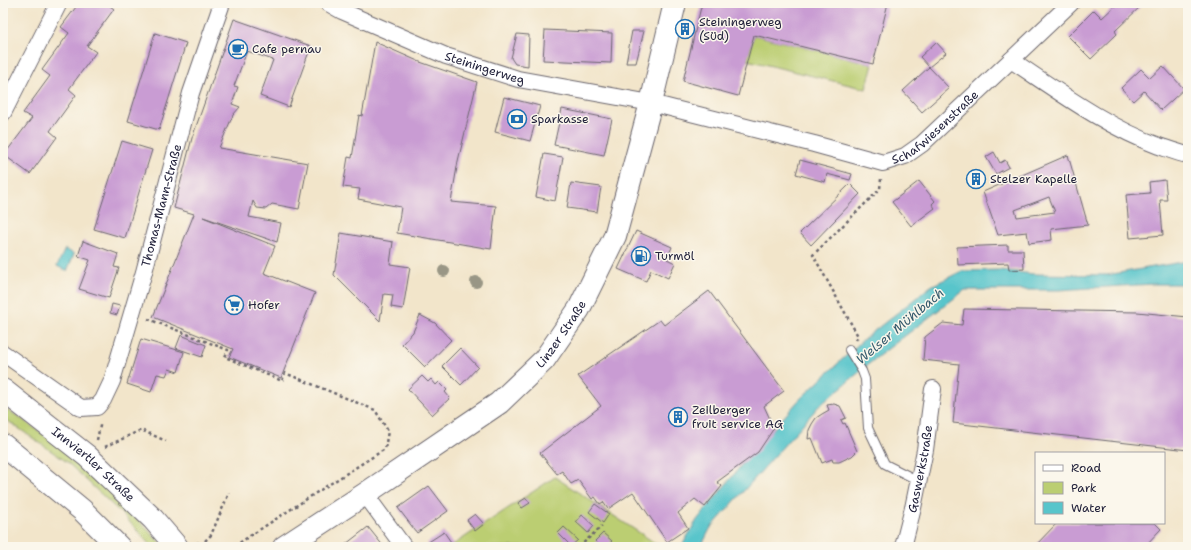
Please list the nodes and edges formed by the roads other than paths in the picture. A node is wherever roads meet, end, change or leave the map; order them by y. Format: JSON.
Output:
{"nodes":[{"id":1,"x":59,"y":3,"type":"edge"},
{"id":2,"x":222,"y":3,"type":"edge"},
{"id":3,"x":328,"y":3,"type":"edge"},
{"id":4,"x":675,"y":3,"type":"edge"},
{"id":5,"x":1071,"y":3,"type":"edge"},
{"id":6,"x":1011,"y":60,"type":"junction"},
{"id":7,"x":651,"y":103,"type":"junction"},
{"id":8,"x":3,"y":113,"type":"edge"},
{"id":9,"x":1188,"y":155,"type":"edge"},
{"id":10,"x":849,"y":350,"type":"road end"},
{"id":11,"x":3,"y":353,"type":"edge"},
{"id":12,"x":933,"y":389,"type":"dead end"},
{"id":13,"x":3,"y":390,"type":"edge"},
{"id":14,"x":3,"y":445,"type":"edge"},
{"id":15,"x":918,"y":481,"type":"junction"},
{"id":16,"x":366,"y":494,"type":"junction"},
{"id":17,"x":119,"y":547,"type":"edge"},
{"id":18,"x":177,"y":547,"type":"edge"},
{"id":19,"x":284,"y":547,"type":"edge"},
{"id":20,"x":404,"y":547,"type":"edge"},
{"id":21,"x":903,"y":547,"type":"edge"}],
"edges":[{"from":1,"to":8,"type":"street"},
{"from":2,"to":11,"type":"street","name":"Thomas-Mann-Straße"},
{"from":3,"to":7,"type":"street","name":"Steiningerweg"},
{"from":4,"to":7,"type":"main road","name":"Linzer Straße"},
{"from":5,"to":6,"type":"street","name":"Schafwiesenstraße"},
{"from":6,"to":7,"type":"street","name":"Schafwiesenstraße"},
{"from":6,"to":9,"type":"street"},
{"from":7,"to":16,"type":"main road","name":"Linzer Straße"},
{"from":10,"to":15,"type":"lane"},
{"from":12,"to":15,"type":"street","name":"Gaswerkstraße"},
{"from":13,"to":18,"type":"main road","name":"Innviertler Straße"},
{"from":14,"to":17,"type":"main road"},
{"from":15,"to":21,"type":"street","name":"Gaswerkstraße"},
{"from":16,"to":19,"type":"main road","name":"Linzer Straße"},
{"from":16,"to":20,"type":"street"}]}
